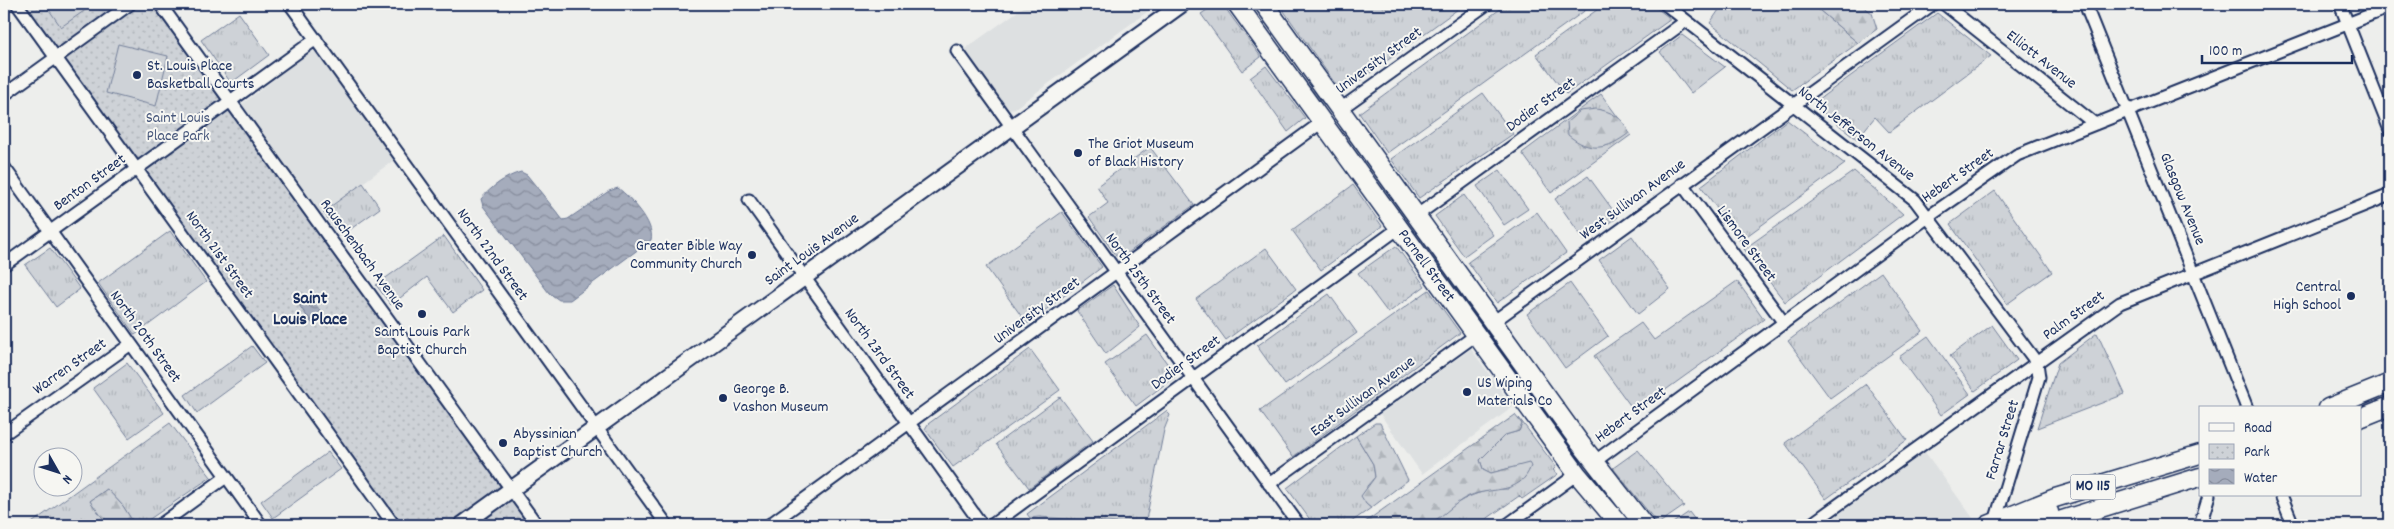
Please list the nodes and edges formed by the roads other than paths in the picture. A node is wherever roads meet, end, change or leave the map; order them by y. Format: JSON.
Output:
{"nodes":[{"id":1,"x":17,"y":4,"type":"edge"},
{"id":2,"x":130,"y":4,"type":"edge"},
{"id":3,"x":160,"y":4,"type":"edge"},
{"id":4,"x":290,"y":4,"type":"edge"},
{"id":5,"x":1182,"y":4,"type":"edge"},
{"id":6,"x":1237,"y":4,"type":"edge"},
{"id":7,"x":1249,"y":4,"type":"edge"},
{"id":8,"x":1264,"y":4,"type":"edge"},
{"id":9,"x":1487,"y":4,"type":"edge"},
{"id":10,"x":1664,"y":4,"type":"edge"},
{"id":11,"x":1933,"y":4,"type":"edge"},
{"id":12,"x":1944,"y":4,"type":"edge"},
{"id":13,"x":2085,"y":4,"type":"edge"},
{"id":14,"x":2340,"y":4,"type":"edge"},
{"id":15,"x":2390,"y":6,"type":"edge"},
{"id":16,"x":1686,"y":21,"type":"junction"},
{"id":17,"x":2348,"y":24,"type":"junction"},
{"id":18,"x":316,"y":40,"type":"junction"},
{"id":19,"x":957,"y":51,"type":"dead end"},
{"id":20,"x":56,"y":57,"type":"junction"},
{"id":21,"x":1310,"y":70,"type":"junction"},
{"id":22,"x":4,"y":95,"type":"edge"},
{"id":23,"x":231,"y":101,"type":"junction"},
{"id":24,"x":1792,"y":104,"type":"junction"},
{"id":25,"x":1339,"y":110,"type":"junction"},
{"id":26,"x":2129,"y":110,"type":"junction"},
{"id":27,"x":1322,"y":122,"type":"junction"},
{"id":28,"x":2094,"y":124,"type":"junction"},
{"id":29,"x":1011,"y":128,"type":"junction"},
{"id":30,"x":2390,"y":130,"type":"edge"},
{"id":31,"x":4,"y":167,"type":"edge"},
{"id":32,"x":137,"y":169,"type":"junction"},
{"id":33,"x":1682,"y":184,"type":"junction"},
{"id":34,"x":2390,"y":195,"type":"edge"},
{"id":35,"x":749,"y":200,"type":"dead end"},
{"id":36,"x":1416,"y":216,"type":"junction"},
{"id":37,"x":1928,"y":217,"type":"junction"},
{"id":38,"x":1399,"y":228,"type":"junction"},
{"id":39,"x":50,"y":232,"type":"junction"},
{"id":40,"x":4,"y":265,"type":"edge"},
{"id":41,"x":2194,"y":273,"type":"junction"},
{"id":42,"x":1117,"y":274,"type":"junction"},
{"id":43,"x":804,"y":278,"type":"junction"},
{"id":44,"x":1493,"y":322,"type":"junction"},
{"id":45,"x":1784,"y":323,"type":"junction"},
{"id":46,"x":1476,"y":334,"type":"junction"},
{"id":47,"x":131,"y":344,"type":"junction"},
{"id":48,"x":2037,"y":363,"type":"junction"},
{"id":49,"x":1192,"y":378,"type":"junction"},
{"id":50,"x":2383,"y":386,"type":"edge"},
{"id":51,"x":2246,"y":406,"type":"edge"},
{"id":52,"x":2333,"y":406,"type":"edge"},
{"id":53,"x":2352,"y":406,"type":"edge"},
{"id":54,"x":2390,"y":406,"type":"edge"},
{"id":55,"x":2362,"y":417,"type":"edge"},
{"id":56,"x":909,"y":424,"type":"junction"},
{"id":57,"x":597,"y":428,"type":"junction"},
{"id":58,"x":4,"y":434,"type":"edge"},
{"id":59,"x":2199,"y":454,"type":"edge"},
{"id":60,"x":1594,"y":462,"type":"junction"},
{"id":61,"x":2199,"y":466,"type":"edge"},
{"id":62,"x":1577,"y":474,"type":"junction"},
{"id":63,"x":2199,"y":477,"type":"edge"},
{"id":64,"x":226,"y":478,"type":"junction"},
{"id":65,"x":2115,"y":480,"type":"junction"},
{"id":66,"x":1269,"y":484,"type":"junction"},
{"id":67,"x":511,"y":490,"type":"junction"},
{"id":68,"x":2146,"y":493,"type":"junction"},
{"id":69,"x":2209,"y":496,"type":"edge"},
{"id":70,"x":2281,"y":496,"type":"edge"},
{"id":71,"x":160,"y":525,"type":"edge"},
{"id":72,"x":261,"y":525,"type":"edge"},
{"id":73,"x":394,"y":525,"type":"edge"},
{"id":74,"x":462,"y":525,"type":"edge"},
{"id":75,"x":537,"y":525,"type":"edge"},
{"id":76,"x":667,"y":525,"type":"edge"},
{"id":77,"x":769,"y":525,"type":"edge"},
{"id":78,"x":982,"y":525,"type":"edge"},
{"id":79,"x":992,"y":525,"type":"edge"},
{"id":80,"x":1299,"y":525,"type":"edge"},
{"id":81,"x":1508,"y":525,"type":"edge"},
{"id":82,"x":1620,"y":525,"type":"edge"},
{"id":83,"x":1644,"y":525,"type":"edge"},
{"id":84,"x":1812,"y":525,"type":"edge"},
{"id":85,"x":1992,"y":525,"type":"edge"},
{"id":86,"x":2023,"y":525,"type":"edge"},
{"id":87,"x":2046,"y":525,"type":"edge"},
{"id":88,"x":2200,"y":525,"type":"edge"},
{"id":89,"x":2294,"y":525,"type":"edge"}],
"edges":[{"from":1,"to":20,"type":"street","name":"North 21st Street"},
{"from":2,"to":20,"type":"street"},
{"from":3,"to":23,"type":"street","name":"Rauschenbach Avenue"},
{"from":4,"to":18,"type":"street","name":"North 22nd Street"},
{"from":5,"to":29,"type":"street","name":"Saint Louis Avenue"},
{"from":6,"to":27,"type":"main road","name":"Parnell Street"},
{"from":7,"to":21,"type":"main road"},
{"from":8,"to":21,"type":"main road","name":"Parnell Street"},
{"from":9,"to":25,"type":"street","name":"University Street"},
{"from":10,"to":16,"type":"street","name":"North Jefferson Avenue"},
{"from":11,"to":24,"type":"street","name":"West Sullivan Avenue"},
{"from":12,"to":28,"type":"street","name":"Elliott Avenue"},
{"from":13,"to":26,"type":"street","name":"Glasgow Avenue"},
{"from":14,"to":17,"type":"street"},
{"from":15,"to":17,"type":"street","name":"Hebert Street"},
{"from":16,"to":24,"type":"street","name":"North Jefferson Avenue"},
{"from":16,"to":36,"type":"street","name":"Dodier Street"},
{"from":17,"to":26,"type":"street","name":"Hebert Street"},
{"from":17,"to":30,"type":"street"},
{"from":18,"to":23,"type":"street","name":"Benton Street"},
{"from":18,"to":57,"type":"street","name":"North 22nd Street"},
{"from":19,"to":29,"type":"street","name":"North 25th Street"},
{"from":20,"to":22,"type":"street"},
{"from":20,"to":32,"type":"street","name":"North 21st Street"},
{"from":21,"to":25,"type":"main road","name":"Parnell Street"},
{"from":23,"to":32,"type":"street","name":"Benton Street"},
{"from":23,"to":67,"type":"street","name":"Rauschenbach Avenue"},
{"from":24,"to":33,"type":"street","name":"West Sullivan Avenue"},
{"from":24,"to":37,"type":"street","name":"North Jefferson Avenue"},
{"from":25,"to":36,"type":"main road","name":"Parnell Street"},
{"from":26,"to":28,"type":"street","name":"Hebert Street"},
{"from":26,"to":41,"type":"street","name":"Glasgow Avenue"},
{"from":27,"to":38,"type":"main road","name":"Parnell Street"},
{"from":27,"to":42,"type":"street","name":"University Street"},
{"from":28,"to":37,"type":"street","name":"Hebert Street"},
{"from":29,"to":42,"type":"street","name":"North 25th Street"},
{"from":29,"to":43,"type":"street","name":"Saint Louis Avenue"},
{"from":31,"to":39,"type":"street","name":"North 20th Street"},
{"from":32,"to":39,"type":"street","name":"Benton Street"},
{"from":32,"to":73,"type":"street","name":"North 21st Street"},
{"from":33,"to":44,"type":"street","name":"West Sullivan Avenue"},
{"from":33,"to":45,"type":"street","name":"Lismore Street"},
{"from":34,"to":41,"type":"street","name":"Palm Street"},
{"from":35,"to":43,"type":"street","name":"North 23rd Street"},
{"from":36,"to":44,"type":"main road","name":"Parnell Street"},
{"from":37,"to":45,"type":"street","name":"Hebert Street"},
{"from":37,"to":48,"type":"street","name":"North Jefferson Avenue"},
{"from":38,"to":46,"type":"main road","name":"Parnell Street"},
{"from":38,"to":49,"type":"street","name":"Dodier Street"},
{"from":39,"to":40,"type":"street","name":"Benton Street"},
{"from":39,"to":47,"type":"street","name":"North 20th Street"},
{"from":41,"to":48,"type":"street","name":"Palm Street"},
{"from":41,"to":51,"type":"street","name":"Glasgow Avenue"},
{"from":42,"to":49,"type":"street","name":"North 25th Street"},
{"from":42,"to":56,"type":"street","name":"University Street"},
{"from":43,"to":56,"type":"street","name":"North 23rd Street"},
{"from":43,"to":57,"type":"street","name":"Saint Louis Avenue"},
{"from":44,"to":60,"type":"main road","name":"Parnell Street"},
{"from":45,"to":60,"type":"street","name":"Hebert Street"},
{"from":46,"to":62,"type":"main road","name":"Parnell Street"},
{"from":46,"to":66,"type":"street","name":"East Sullivan Avenue"},
{"from":47,"to":58,"type":"street","name":"Warren Street"},
{"from":47,"to":64,"type":"street","name":"North 20th Street"},
{"from":48,"to":84,"type":"street","name":"Palm Street"},
{"from":48,"to":85,"type":"street","name":"Farrar Street"},
{"from":49,"to":66,"type":"street","name":"North 25th Street"},
{"from":49,"to":79,"type":"street","name":"Dodier Street"},
{"from":50,"to":52,"type":"main road"},
{"from":50,"to":53,"type":"main road"},
{"from":54,"to":55,"type":"main road"},
{"from":56,"to":77,"type":"street","name":"University Street"},
{"from":56,"to":78,"type":"street","name":"North 23rd Street"},
{"from":57,"to":67,"type":"street","name":"Saint Louis Avenue"},
{"from":57,"to":76,"type":"street","name":"North 22nd Street"},
{"from":59,"to":65,"type":"main road","number":"MO 115"},
{"from":60,"to":83,"type":"main road","name":"Parnell Street"},
{"from":61,"to":68,"type":"main road"},
{"from":62,"to":81,"type":"street"},
{"from":62,"to":82,"type":"main road","name":"Parnell Street"},
{"from":63,"to":68,"type":"main road","number":"MO 115"},
{"from":64,"to":71,"type":"street"},
{"from":64,"to":72,"type":"street","name":"North 20th Street"},
{"from":65,"to":85,"type":"main road","number":"MO 115"},
{"from":65,"to":86,"type":"main road"},
{"from":66,"to":80,"type":"street","name":"North 25th Street"},
{"from":67,"to":74,"type":"street","name":"Saint Louis Avenue"},
{"from":67,"to":75,"type":"street","name":"Rauschenbach Avenue"},
{"from":68,"to":87,"type":"main road","number":"MO 115"},
{"from":69,"to":88,"type":"street"},
{"from":70,"to":89,"type":"street"}]}
